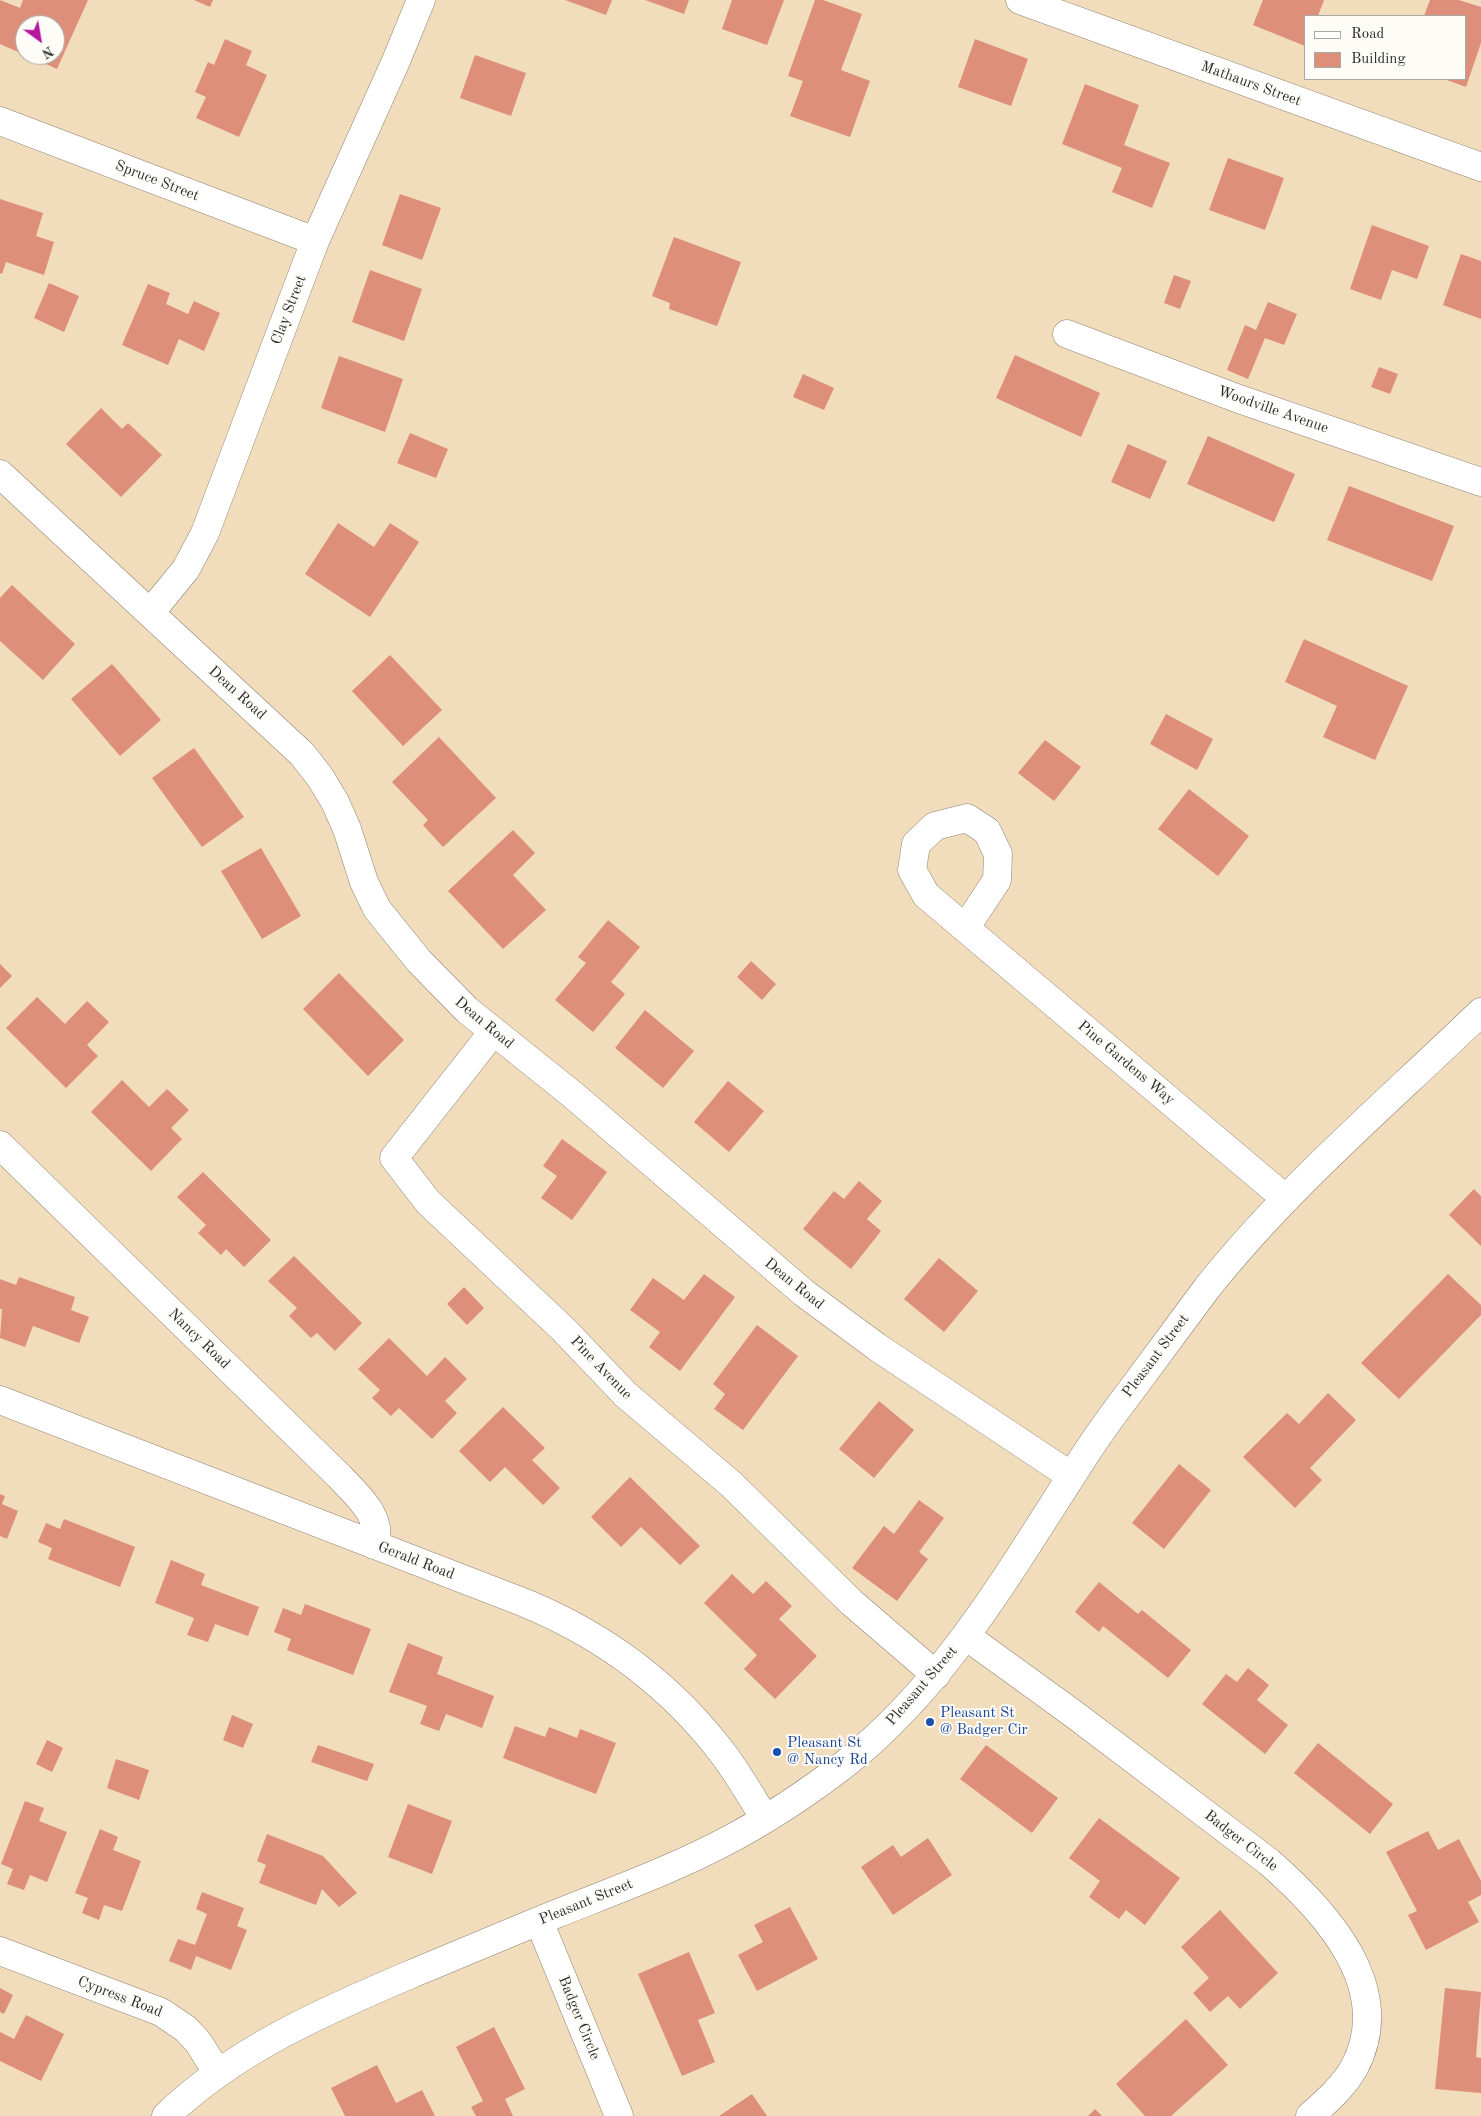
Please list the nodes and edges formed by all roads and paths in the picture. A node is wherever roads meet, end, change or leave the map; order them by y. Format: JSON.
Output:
{"nodes":[{"id":1,"x":421,"y":0,"type":"edge"},
{"id":2,"x":1020,"y":0,"type":"edge"},
{"id":3,"x":0,"y":121,"type":"edge"},
{"id":4,"x":1481,"y":167,"type":"edge"},
{"id":5,"x":315,"y":241,"type":"junction"},
{"id":6,"x":1067,"y":334,"type":"dead end"},
{"id":7,"x":0,"y":474,"type":"edge"},
{"id":8,"x":1481,"y":482,"type":"edge"},
{"id":9,"x":150,"y":613,"type":"junction"},
{"id":10,"x":966,"y":927,"type":"dead end"},
{"id":11,"x":1481,"y":1012,"type":"edge"},
{"id":12,"x":493,"y":1032,"type":"junction"},
{"id":13,"x":0,"y":1145,"type":"edge"},
{"id":14,"x":1286,"y":1199,"type":"junction"},
{"id":15,"x":0,"y":1400,"type":"edge"},
{"id":16,"x":1071,"y":1476,"type":"junction"},
{"id":17,"x":374,"y":1545,"type":"junction"},
{"id":18,"x":966,"y":1636,"type":"junction"},
{"id":19,"x":936,"y":1675,"type":"junction"},
{"id":20,"x":766,"y":1819,"type":"junction"},
{"id":21,"x":539,"y":1921,"type":"junction"},
{"id":22,"x":0,"y":1952,"type":"edge"},
{"id":23,"x":218,"y":2072,"type":"junction"},
{"id":24,"x":166,"y":2116,"type":"edge"},
{"id":25,"x":619,"y":2116,"type":"edge"},
{"id":26,"x":1310,"y":2116,"type":"edge"}],
"edges":[{"from":1,"to":5,"type":"street","name":"Clay Street"},
{"from":2,"to":4,"type":"street","name":"Mathaurs Street"},
{"from":3,"to":5,"type":"street","name":"Spruce Street"},
{"from":5,"to":9,"type":"street","name":"Clay Street"},
{"from":6,"to":8,"type":"street","name":"Woodville Avenue"},
{"from":7,"to":9,"type":"street","name":"Dean Road"},
{"from":9,"to":12,"type":"street","name":"Dean Road"},
{"from":10,"to":14,"type":"street","name":"Pine Gardens Way"},
{"from":11,"to":14,"type":"street","name":"Pleasant Street"},
{"from":12,"to":16,"type":"street","name":"Dean Road"},
{"from":12,"to":19,"type":"street","name":"Pine Avenue"},
{"from":13,"to":17,"type":"street","name":"Nancy Road"},
{"from":14,"to":16,"type":"street","name":"Pleasant Street"},
{"from":15,"to":17,"type":"street","name":"Gerald Road"},
{"from":16,"to":18,"type":"street","name":"Pleasant Street"},
{"from":17,"to":20,"type":"street","name":"Gerald Road"},
{"from":18,"to":19,"type":"street","name":"Pleasant Street"},
{"from":18,"to":26,"type":"street","name":"Badger Circle"},
{"from":19,"to":20,"type":"street","name":"Pleasant Street"},
{"from":20,"to":21,"type":"street","name":"Pleasant Street"},
{"from":21,"to":23,"type":"street","name":"Pleasant Street"},
{"from":21,"to":25,"type":"street","name":"Badger Circle"},
{"from":22,"to":23,"type":"street","name":"Cypress Road"},
{"from":23,"to":24,"type":"street","name":"Pleasant Street"}]}
